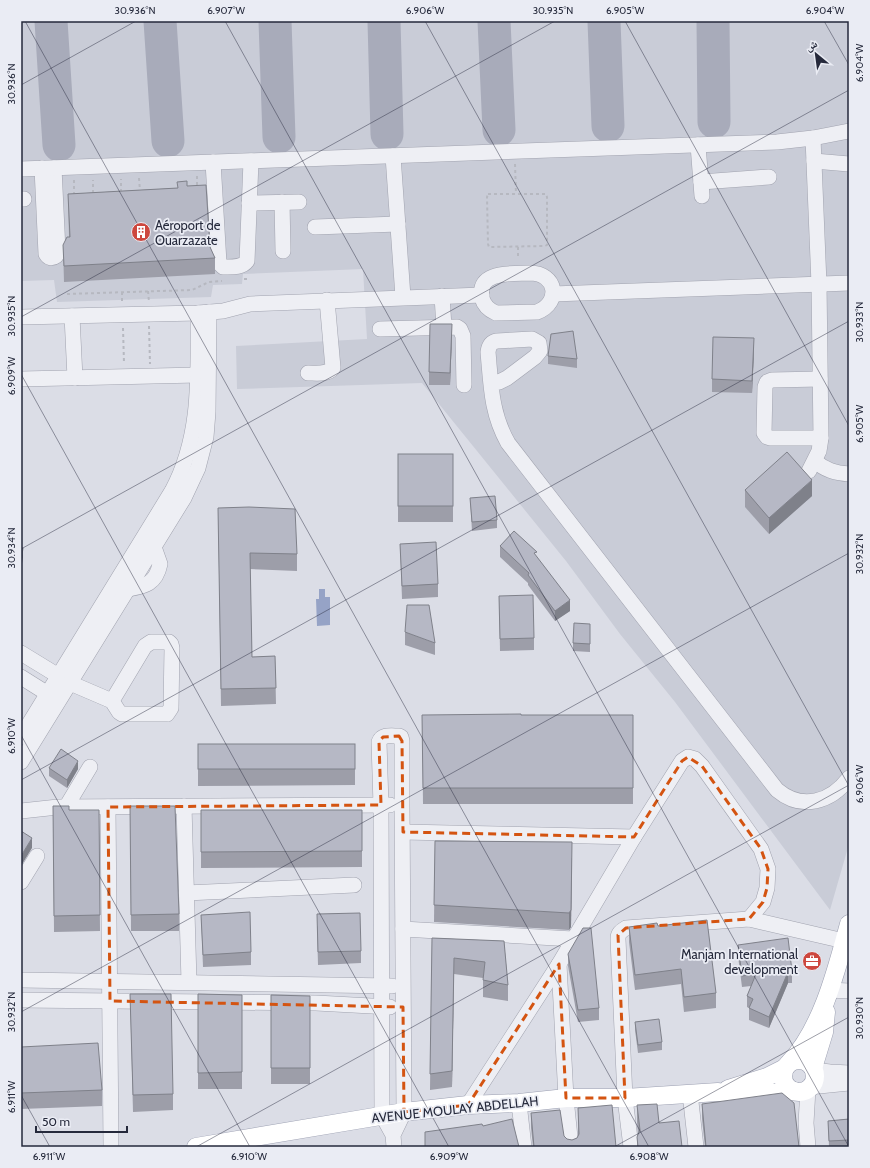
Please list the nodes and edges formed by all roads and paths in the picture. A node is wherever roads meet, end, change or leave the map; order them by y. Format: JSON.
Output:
{"nodes":[{"id":1,"x":849,"y":131,"type":"edge"},
{"id":2,"x":813,"y":138,"type":"junction"},
{"id":3,"x":698,"y":144,"type":"junction"},
{"id":4,"x":515,"y":151,"type":"junction"},
{"id":5,"x":394,"y":156,"type":"junction"},
{"id":6,"x":251,"y":161,"type":"junction"},
{"id":7,"x":814,"y":161,"type":"junction"},
{"id":8,"x":213,"y":162,"type":"junction"},
{"id":9,"x":196,"y":163,"type":"junction"},
{"id":10,"x":849,"y":164,"type":"edge"},
{"id":11,"x":121,"y":165,"type":"junction"},
{"id":12,"x":138,"y":165,"type":"junction"},
{"id":13,"x":93,"y":166,"type":"junction"},
{"id":14,"x":74,"y":167,"type":"junction"},
{"id":15,"x":48,"y":168,"type":"junction"},
{"id":16,"x":21,"y":169,"type":"edge"},
{"id":17,"x":769,"y":177,"type":"dead end"},
{"id":18,"x":215,"y":194,"type":"junction"},
{"id":19,"x":516,"y":194,"type":"junction"},
{"id":20,"x":121,"y":196,"type":"edge"},
{"id":21,"x":140,"y":196,"type":"edge"},
{"id":22,"x":93,"y":197,"type":"edge"},
{"id":23,"x":49,"y":198,"type":"joint"},
{"id":24,"x":282,"y":202,"type":"junction"},
{"id":25,"x":299,"y":202,"type":"dead end"},
{"id":26,"x":249,"y":203,"type":"junction"},
{"id":27,"x":398,"y":224,"type":"junction"},
{"id":28,"x":315,"y":227,"type":"dead end"},
{"id":29,"x":283,"y":251,"type":"dead end"},
{"id":30,"x":249,"y":279,"type":"dead end"},
{"id":31,"x":242,"y":280,"type":"dead end"},
{"id":32,"x":227,"y":281,"type":"dead end"},
{"id":33,"x":849,"y":283,"type":"edge"},
{"id":34,"x":820,"y":284,"type":"junction"},
{"id":35,"x":148,"y":291,"type":"junction"},
{"id":36,"x":122,"y":292,"type":"junction"},
{"id":37,"x":67,"y":294,"type":"dead end"},
{"id":38,"x":553,"y":294,"type":"junction"},
{"id":39,"x":482,"y":295,"type":"junction"},
{"id":40,"x":442,"y":296,"type":"junction"},
{"id":41,"x":403,"y":297,"type":"junction"},
{"id":42,"x":327,"y":300,"type":"junction"},
{"id":43,"x":204,"y":313,"type":"junction"},
{"id":44,"x":149,"y":314,"type":"junction"},
{"id":45,"x":123,"y":315,"type":"junction"},
{"id":46,"x":72,"y":316,"type":"junction"},
{"id":47,"x":21,"y":317,"type":"edge"},
{"id":48,"x":444,"y":326,"type":"junction"},
{"id":49,"x":380,"y":330,"type":"dead end"},
{"id":50,"x":308,"y":372,"type":"dead end"},
{"id":51,"x":198,"y":375,"type":"junction"},
{"id":52,"x":151,"y":376,"type":"junction"},
{"id":53,"x":125,"y":377,"type":"junction"},
{"id":54,"x":75,"y":378,"type":"junction"},
{"id":55,"x":21,"y":379,"type":"edge"},
{"id":56,"x":820,"y":379,"type":"junction"},
{"id":57,"x":491,"y":383,"type":"dead end"},
{"id":58,"x":464,"y":385,"type":"dead end"},
{"id":59,"x":820,"y":438,"type":"junction"},
{"id":60,"x":849,"y":474,"type":"edge"},
{"id":61,"x":21,"y":653,"type":"edge"},
{"id":62,"x":21,"y":677,"type":"edge"},
{"id":63,"x":64,"y":679,"type":"junction"},
{"id":64,"x":53,"y":698,"type":"junction"},
{"id":65,"x":112,"y":701,"type":"junction"},
{"id":66,"x":21,"y":737,"type":"edge"},
{"id":67,"x":21,"y":762,"type":"edge"},
{"id":68,"x":90,"y":767,"type":"dead end"},
{"id":69,"x":849,"y":778,"type":"edge"},
{"id":70,"x":381,"y":805,"type":"junction"},
{"id":71,"x":402,"y":805,"type":"junction"},
{"id":72,"x":184,"y":806,"type":"junction"},
{"id":73,"x":66,"y":807,"type":"junction"},
{"id":74,"x":108,"y":807,"type":"junction"},
{"id":75,"x":21,"y":811,"type":"edge"},
{"id":76,"x":403,"y":832,"type":"junction"},
{"id":77,"x":634,"y":837,"type":"junction"},
{"id":78,"x":37,"y":856,"type":"dead end"},
{"id":79,"x":21,"y":882,"type":"edge"},
{"id":80,"x":354,"y":885,"type":"dead end"},
{"id":81,"x":186,"y":892,"type":"junction"},
{"id":82,"x":749,"y":919,"type":"junction"},
{"id":83,"x":403,"y":929,"type":"junction"},
{"id":84,"x":847,"y":933,"type":"edge"},
{"id":85,"x":573,"y":939,"type":"junction"},
{"id":86,"x":559,"y":964,"type":"junction"},
{"id":87,"x":21,"y":980,"type":"edge"},
{"id":88,"x":110,"y":981,"type":"junction"},
{"id":89,"x":189,"y":982,"type":"junction"},
{"id":90,"x":381,"y":985,"type":"junction"},
{"id":91,"x":403,"y":986,"type":"junction"},
{"id":92,"x":849,"y":991,"type":"edge"},
{"id":93,"x":827,"y":995,"type":"junction"},
{"id":94,"x":21,"y":1000,"type":"edge"},
{"id":95,"x":110,"y":1001,"type":"junction"},
{"id":96,"x":381,"y":1007,"type":"junction"},
{"id":97,"x":403,"y":1007,"type":"junction"},
{"id":98,"x":788,"y":1065,"type":"junction"},
{"id":99,"x":813,"y":1069,"type":"junction"},
{"id":100,"x":849,"y":1073,"type":"edge"},
{"id":101,"x":849,"y":1083,"type":"edge"},
{"id":102,"x":802,"y":1089,"type":"junction"},
{"id":103,"x":718,"y":1092,"type":"junction"},
{"id":104,"x":690,"y":1093,"type":"junction"},
{"id":105,"x":566,"y":1098,"type":"junction"},
{"id":106,"x":625,"y":1098,"type":"junction"},
{"id":107,"x":519,"y":1103,"type":"junction"},
{"id":108,"x":468,"y":1105,"type":"junction"},
{"id":109,"x":404,"y":1112,"type":"junction"},
{"id":110,"x":382,"y":1115,"type":"junction"},
{"id":111,"x":394,"y":1141,"type":"edge"},
{"id":112,"x":111,"y":1147,"type":"edge"},
{"id":113,"x":196,"y":1147,"type":"edge"},
{"id":114,"x":524,"y":1147,"type":"edge"},
{"id":115,"x":571,"y":1147,"type":"edge"},
{"id":116,"x":631,"y":1147,"type":"edge"},
{"id":117,"x":696,"y":1147,"type":"edge"},
{"id":118,"x":808,"y":1147,"type":"edge"}],
"edges":[{"from":1,"to":2,"type":"street"},
{"from":2,"to":3,"type":"street"},
{"from":2,"to":7,"type":"street"},
{"from":3,"to":4,"type":"street"},
{"from":3,"to":17,"type":"street"},
{"from":4,"to":5,"type":"street"},
{"from":4,"to":19,"type":"path"},
{"from":5,"to":6,"type":"street"},
{"from":5,"to":27,"type":"street"},
{"from":6,"to":8,"type":"street"},
{"from":6,"to":26,"type":"street"},
{"from":7,"to":10,"type":"street"},
{"from":7,"to":34,"type":"street"},
{"from":8,"to":9,"type":"street"},
{"from":8,"to":18,"type":"street"},
{"from":9,"to":12,"type":"street"},
{"from":9,"to":18,"type":"path"},
{"from":11,"to":12,"type":"street"},
{"from":11,"to":13,"type":"street"},
{"from":11,"to":20,"type":"path"},
{"from":12,"to":21,"type":"path"},
{"from":13,"to":14,"type":"street"},
{"from":13,"to":22,"type":"path"},
{"from":14,"to":15,"type":"street"},
{"from":14,"to":23,"type":"path"},
{"from":15,"to":16,"type":"street"},
{"from":15,"to":23,"type":"street"},
{"from":18,"to":26,"type":"street"},
{"from":19,"to":19,"type":"path"},
{"from":24,"to":25,"type":"street"},
{"from":24,"to":26,"type":"street"},
{"from":24,"to":29,"type":"street"},
{"from":27,"to":28,"type":"street"},
{"from":27,"to":41,"type":"street"},
{"from":30,"to":31,"type":"path"},
{"from":32,"to":35,"type":"path"},
{"from":33,"to":34,"type":"street"},
{"from":34,"to":38,"type":"street"},
{"from":34,"to":56,"type":"street"},
{"from":35,"to":36,"type":"path"},
{"from":35,"to":44,"type":"path"},
{"from":36,"to":37,"type":"path"},
{"from":36,"to":45,"type":"path"},
{"from":38,"to":39,"type":"street"},
{"from":38,"to":39,"type":"street"},
{"from":39,"to":40,"type":"street"},
{"from":40,"to":41,"type":"street"},
{"from":40,"to":48,"type":"street"},
{"from":41,"to":42,"type":"street"},
{"from":42,"to":43,"type":"street"},
{"from":42,"to":50,"type":"street"},
{"from":43,"to":44,"type":"street"},
{"from":43,"to":51,"type":"street"},
{"from":43,"to":63,"type":"street"},
{"from":44,"to":45,"type":"street"},
{"from":44,"to":52,"type":"path"},
{"from":45,"to":46,"type":"street"},
{"from":45,"to":53,"type":"path"},
{"from":46,"to":47,"type":"street"},
{"from":46,"to":54,"type":"street"},
{"from":48,"to":49,"type":"street"},
{"from":48,"to":58,"type":"street"},
{"from":51,"to":52,"type":"street"},
{"from":51,"to":63,"type":"street"},
{"from":52,"to":53,"type":"street"},
{"from":53,"to":54,"type":"street"},
{"from":54,"to":55,"type":"street"},
{"from":56,"to":59,"type":"street"},
{"from":56,"to":59,"type":"street"},
{"from":57,"to":69,"type":"street"},
{"from":59,"to":60,"type":"street"},
{"from":61,"to":63,"type":"street"},
{"from":62,"to":64,"type":"street"},
{"from":63,"to":64,"type":"street"},
{"from":63,"to":65,"type":"street"},
{"from":64,"to":66,"type":"street"},
{"from":64,"to":67,"type":"street"},
{"from":65,"to":65,"type":"street"},
{"from":68,"to":73,"type":"street"},
{"from":70,"to":71,"type":"street"},
{"from":70,"to":71,"type":"street"},
{"from":70,"to":72,"type":"street"},
{"from":70,"to":90,"type":"street"},
{"from":71,"to":76,"type":"street"},
{"from":72,"to":74,"type":"street"},
{"from":72,"to":81,"type":"street"},
{"from":73,"to":74,"type":"street"},
{"from":73,"to":75,"type":"street"},
{"from":74,"to":88,"type":"street"},
{"from":76,"to":77,"type":"street"},
{"from":76,"to":83,"type":"street"},
{"from":77,"to":82,"type":"street"},
{"from":77,"to":85,"type":"street"},
{"from":78,"to":79,"type":"street"},
{"from":80,"to":81,"type":"street"},
{"from":81,"to":89,"type":"street"},
{"from":82,"to":84,"type":"street"},
{"from":82,"to":106,"type":"street"},
{"from":83,"to":85,"type":"street"},
{"from":83,"to":91,"type":"street"},
{"from":84,"to":93,"type":"main road","name":"AVENUE MOULAY ABDELLAH"},
{"from":85,"to":86,"type":"street"},
{"from":86,"to":105,"type":"street"},
{"from":86,"to":108,"type":"street"},
{"from":87,"to":88,"type":"street"},
{"from":88,"to":89,"type":"street"},
{"from":88,"to":95,"type":"street"},
{"from":89,"to":90,"type":"street"},
{"from":90,"to":91,"type":"street"},
{"from":90,"to":96,"type":"street"},
{"from":91,"to":97,"type":"street"},
{"from":92,"to":93,"type":"street"},
{"from":93,"to":98,"type":"main road","name":"AVENUE MOULAY ABDELLAH"},
{"from":93,"to":99,"type":"main road","name":"AVENUE MOULAY ABDELLAH"},
{"from":94,"to":95,"type":"street"},
{"from":95,"to":96,"type":"street"},
{"from":95,"to":112,"type":"street"},
{"from":96,"to":97,"type":"street"},
{"from":96,"to":110,"type":"street"},
{"from":97,"to":109,"type":"street"},
{"from":98,"to":99,"type":"main road"},
{"from":98,"to":102,"type":"main road"},
{"from":98,"to":103,"type":"main road","name":"AVENUE MOULAY ABDELLAH"},
{"from":99,"to":100,"type":"street"},
{"from":99,"to":102,"type":"main road","name":"AVENUE MOULAY ABDELLAH"},
{"from":101,"to":102,"type":"street"},
{"from":102,"to":103,"type":"main road","name":"AVENUE MOULAY ABDELLAH"},
{"from":102,"to":118,"type":"street"},
{"from":103,"to":104,"type":"main road","name":"AVENUE MOULAY ABDELLAH"},
{"from":104,"to":106,"type":"main road","name":"AVENUE MOULAY ABDELLAH"},
{"from":104,"to":117,"type":"street"},
{"from":105,"to":106,"type":"main road","name":"AVENUE MOULAY ABDELLAH"},
{"from":105,"to":107,"type":"main road","name":"AVENUE MOULAY ABDELLAH"},
{"from":105,"to":115,"type":"street"},
{"from":106,"to":116,"type":"street"},
{"from":107,"to":108,"type":"main road","name":"AVENUE MOULAY ABDELLAH"},
{"from":107,"to":114,"type":"street"},
{"from":108,"to":109,"type":"main road","name":"AVENUE MOULAY ABDELLAH"},
{"from":109,"to":110,"type":"main road","name":"AVENUE MOULAY ABDELLAH"},
{"from":109,"to":111,"type":"street"},
{"from":110,"to":111,"type":"street"},
{"from":110,"to":113,"type":"main road","name":"AVENUE MOULAY ABDELLAH"}]}
